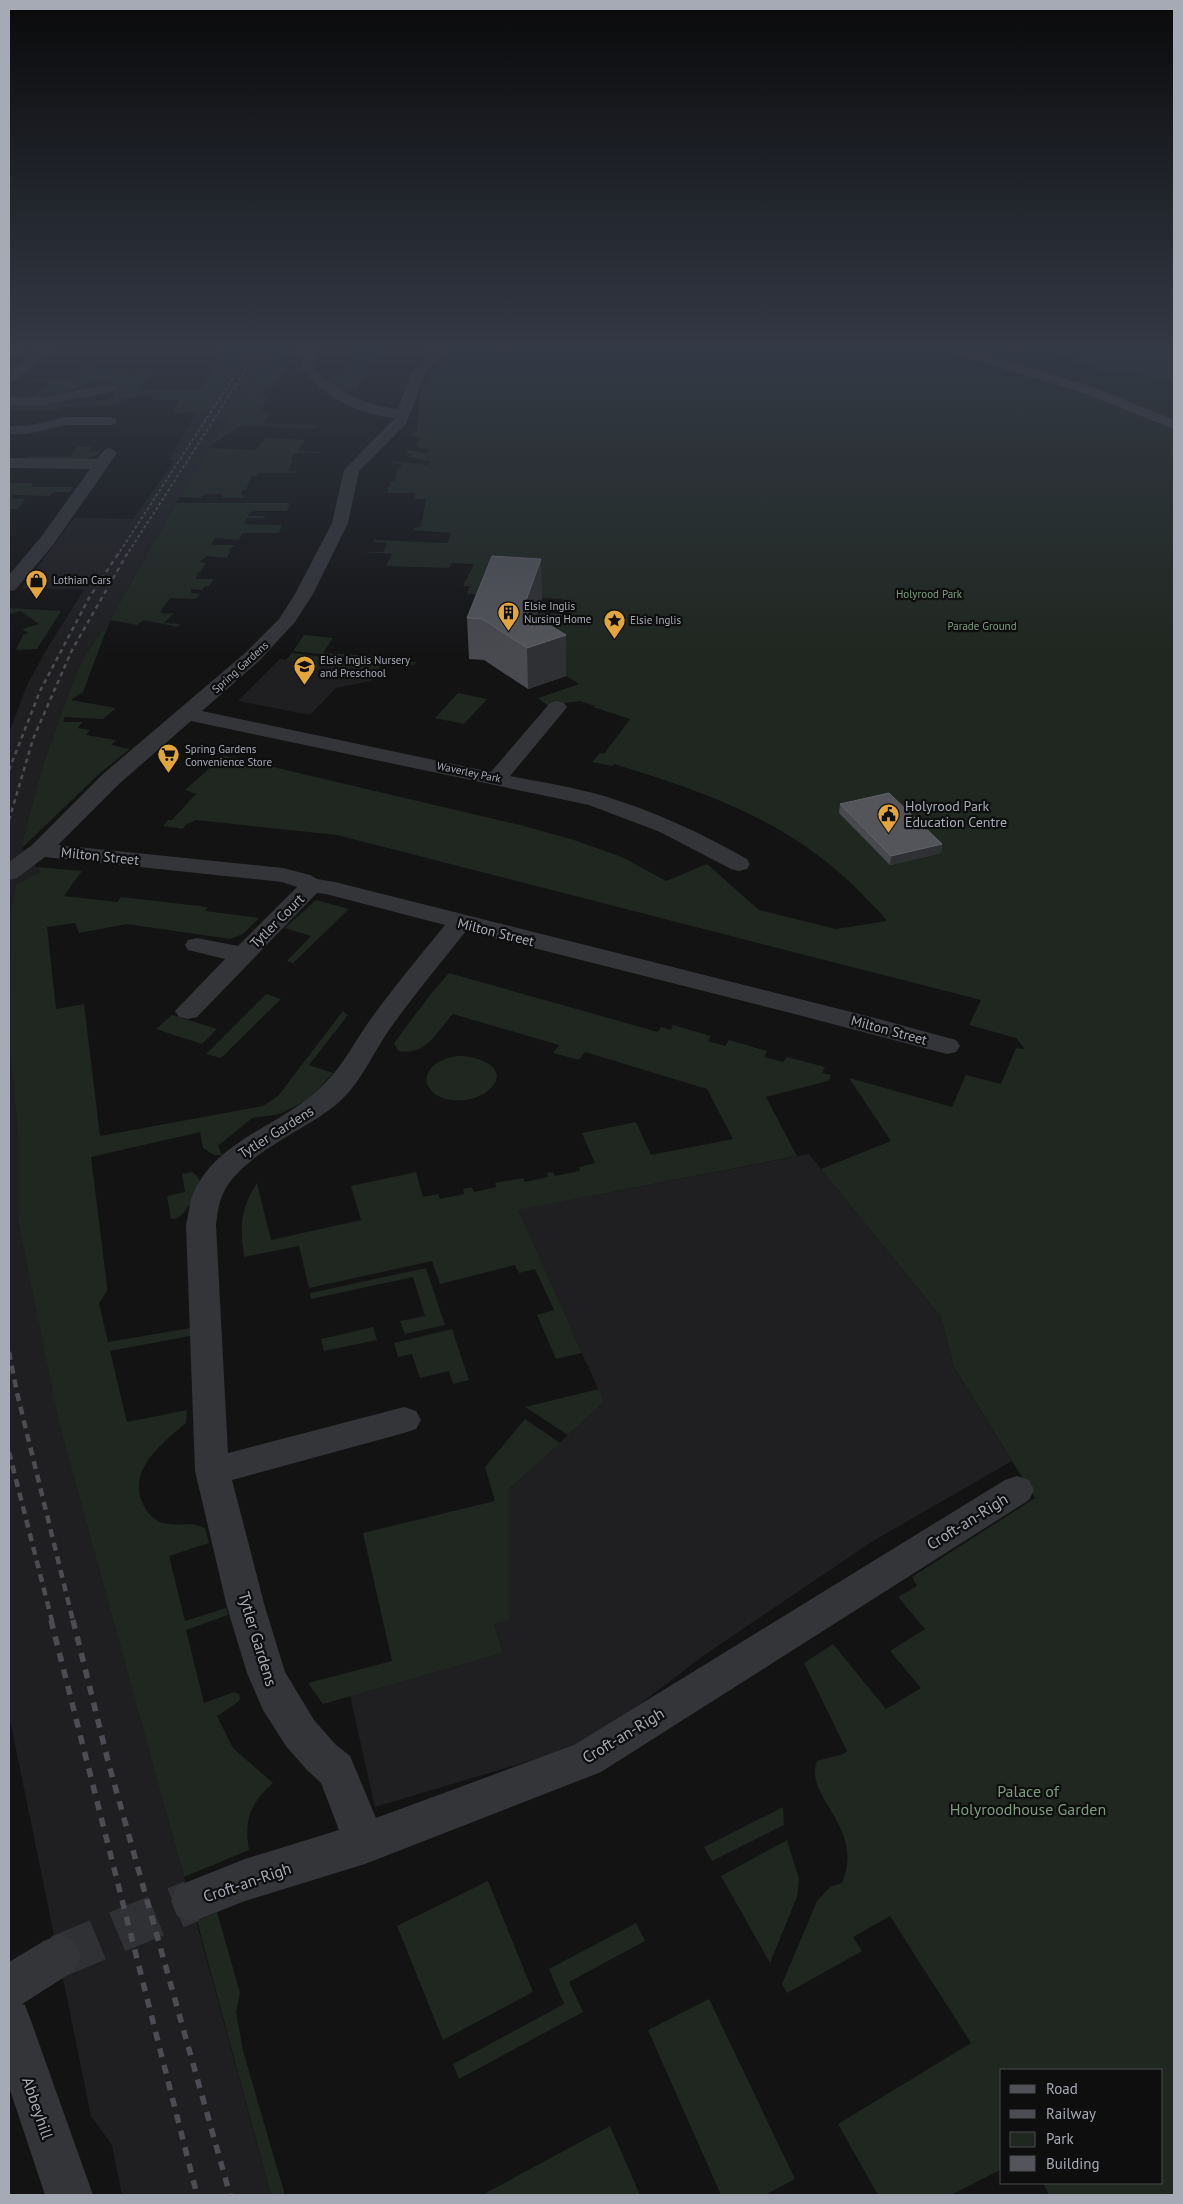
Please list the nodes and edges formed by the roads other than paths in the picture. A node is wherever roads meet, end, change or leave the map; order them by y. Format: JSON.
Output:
{"nodes":[{"id":1,"x":371,"y":451,"type":"edge"},
{"id":2,"x":9,"y":462,"type":"edge"},
{"id":3,"x":9,"y":586,"type":"edge"},
{"id":4,"x":557,"y":707,"type":"dead end"},
{"id":5,"x":188,"y":714,"type":"junction"},
{"id":6,"x":497,"y":778,"type":"junction"},
{"id":7,"x":40,"y":850,"type":"junction"},
{"id":8,"x":739,"y":864,"type":"dead end"},
{"id":9,"x":9,"y":873,"type":"edge"},
{"id":10,"x":311,"y":886,"type":"junction"},
{"id":11,"x":459,"y":923,"type":"junction"},
{"id":12,"x":197,"y":945,"type":"dead end"},
{"id":13,"x":242,"y":956,"type":"junction"},
{"id":14,"x":188,"y":1011,"type":"dead end"},
{"id":15,"x":947,"y":1046,"type":"dead end"},
{"id":16,"x":404,"y":1420,"type":"dead end"},
{"id":17,"x":212,"y":1470,"type":"junction"},
{"id":18,"x":1017,"y":1490,"type":"dead end"},
{"id":19,"x":365,"y":1843,"type":"junction"},
{"id":20,"x":192,"y":1901,"type":"tunnel mouth"},
{"id":21,"x":59,"y":1956,"type":"tunnel mouth"},
{"id":22,"x":9,"y":1987,"type":"edge"},
{"id":23,"x":9,"y":2021,"type":"edge"},
{"id":24,"x":69,"y":2195,"type":"edge"}],
"edges":[{"from":1,"to":5,"type":"street","name":"Spring Gardens"},
{"from":2,"to":3,"type":"street"},
{"from":4,"to":6,"type":"street"},
{"from":5,"to":6,"type":"street","name":"Waverley Park"},
{"from":5,"to":7,"type":"street","name":"Spring Gardens"},
{"from":6,"to":8,"type":"street","name":"Waverley Park"},
{"from":7,"to":9,"type":"street","name":"Spring Gardens"},
{"from":7,"to":10,"type":"street","name":"Milton Street"},
{"from":10,"to":11,"type":"street","name":"Milton Street"},
{"from":10,"to":13,"type":"street","name":"Tytler Court"},
{"from":11,"to":15,"type":"street","name":"Milton Street"},
{"from":11,"to":17,"type":"street","name":"Tytler Gardens"},
{"from":12,"to":13,"type":"street","name":"Tytler Court"},
{"from":13,"to":14,"type":"street","name":"Tytler Court"},
{"from":16,"to":17,"type":"street"},
{"from":17,"to":19,"type":"street","name":"Tytler Gardens"},
{"from":18,"to":19,"type":"street","name":"Croft-an-Righ"},
{"from":19,"to":20,"type":"street","name":"Croft-an-Righ"},
{"from":21,"to":22,"type":"street"},
{"from":23,"to":24,"type":"street","name":"Abbeyhill"}]}
